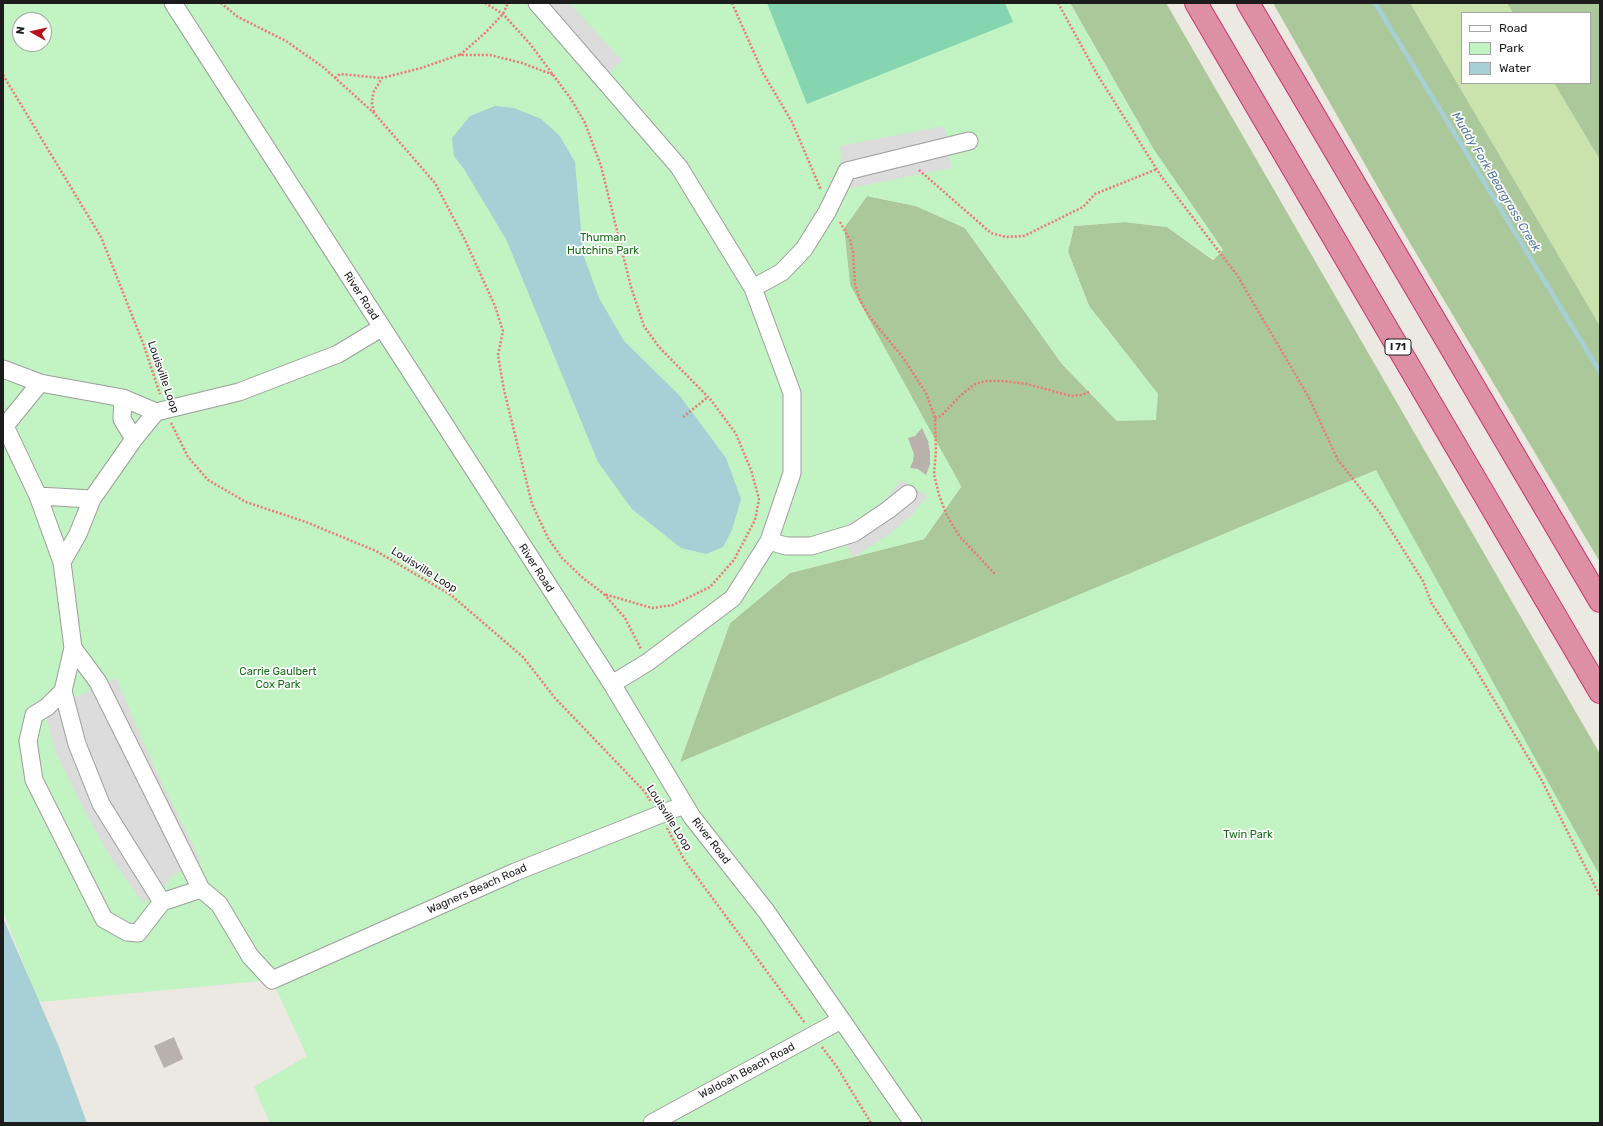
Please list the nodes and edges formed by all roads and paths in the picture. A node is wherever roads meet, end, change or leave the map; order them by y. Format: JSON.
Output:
{"nodes":[{"id":1,"x":173,"y":3,"type":"edge"},
{"id":2,"x":221,"y":3,"type":"edge"},
{"id":3,"x":484,"y":3,"type":"edge"},
{"id":4,"x":508,"y":3,"type":"edge"},
{"id":5,"x":537,"y":3,"type":"edge"},
{"id":6,"x":732,"y":3,"type":"edge"},
{"id":7,"x":1058,"y":3,"type":"edge"},
{"id":8,"x":1196,"y":3,"type":"edge"},
{"id":9,"x":1248,"y":3,"type":"edge"},
{"id":10,"x":503,"y":14,"type":"junction"},
{"id":11,"x":459,"y":56,"type":"junction"},
{"id":12,"x":3,"y":75,"type":"edge"},
{"id":13,"x":554,"y":76,"type":"junction"},
{"id":14,"x":335,"y":78,"type":"junction"},
{"id":15,"x":382,"y":78,"type":"junction"},
{"id":16,"x":374,"y":113,"type":"junction"},
{"id":17,"x":969,"y":141,"type":"dead end"},
{"id":18,"x":905,"y":157,"type":"junction"},
{"id":19,"x":1157,"y":169,"type":"junction"},
{"id":20,"x":830,"y":206,"type":"junction"},
{"id":21,"x":753,"y":288,"type":"junction"},
{"id":22,"x":381,"y":328,"type":"junction"},
{"id":23,"x":3,"y":369,"type":"edge"},
{"id":24,"x":40,"y":383,"type":"junction"},
{"id":25,"x":1088,"y":392,"type":"dead end"},
{"id":26,"x":708,"y":397,"type":"junction"},
{"id":27,"x":123,"y":398,"type":"junction"},
{"id":28,"x":160,"y":410,"type":"junction"},
{"id":29,"x":683,"y":418,"type":"dead end"},
{"id":30,"x":935,"y":418,"type":"junction"},
{"id":31,"x":4,"y":424,"type":"edge"},
{"id":32,"x":134,"y":439,"type":"junction"},
{"id":33,"x":908,"y":494,"type":"dead end"},
{"id":34,"x":38,"y":496,"type":"junction"},
{"id":35,"x":92,"y":499,"type":"junction"},
{"id":36,"x":769,"y":541,"type":"junction"},
{"id":37,"x":62,"y":562,"type":"junction"},
{"id":38,"x":996,"y":575,"type":"dead end"},
{"id":39,"x":604,"y":594,"type":"junction"},
{"id":40,"x":1600,"y":601,"type":"edge"},
{"id":41,"x":73,"y":648,"type":"junction"},
{"id":42,"x":648,"y":662,"type":"junction"},
{"id":43,"x":612,"y":684,"type":"junction"},
{"id":44,"x":63,"y":691,"type":"junction"},
{"id":45,"x":1600,"y":692,"type":"edge"},
{"id":46,"x":684,"y":805,"type":"junction"},
{"id":47,"x":660,"y":815,"type":"junction"},
{"id":48,"x":201,"y":889,"type":"junction"},
{"id":49,"x":1600,"y":896,"type":"edge"},
{"id":50,"x":162,"y":902,"type":"junction"},
{"id":51,"x":841,"y":1020,"type":"junction"},
{"id":52,"x":814,"y":1035,"type":"junction"},
{"id":53,"x":652,"y":1123,"type":"edge"},
{"id":54,"x":871,"y":1123,"type":"edge"},
{"id":55,"x":913,"y":1123,"type":"edge"}],
"edges":[{"from":1,"to":22,"type":"street","name":"River Road"},
{"from":2,"to":14,"type":"path"},
{"from":3,"to":10,"type":"path"},
{"from":4,"to":10,"type":"path"},
{"from":5,"to":21,"type":"street"},
{"from":6,"to":20,"type":"path"},
{"from":7,"to":19,"type":"path"},
{"from":8,"to":45,"type":"highway","number":"I 71"},
{"from":9,"to":40,"type":"highway"},
{"from":10,"to":11,"type":"path"},
{"from":10,"to":13,"type":"path"},
{"from":11,"to":13,"type":"path"},
{"from":11,"to":15,"type":"path"},
{"from":12,"to":28,"type":"path","name":"Louisville Loop"},
{"from":13,"to":26,"type":"path"},
{"from":14,"to":15,"type":"path"},
{"from":14,"to":16,"type":"path"},
{"from":15,"to":16,"type":"path"},
{"from":16,"to":39,"type":"path"},
{"from":17,"to":18,"type":"street"},
{"from":18,"to":19,"type":"path"},
{"from":18,"to":20,"type":"street"},
{"from":19,"to":49,"type":"path"},
{"from":20,"to":21,"type":"street"},
{"from":20,"to":30,"type":"path"},
{"from":21,"to":36,"type":"street"},
{"from":22,"to":28,"type":"street"},
{"from":22,"to":43,"type":"street","name":"River Road"},
{"from":23,"to":24,"type":"street"},
{"from":24,"to":27,"type":"street"},
{"from":24,"to":31,"type":"street"},
{"from":25,"to":30,"type":"path"},
{"from":26,"to":29,"type":"path"},
{"from":26,"to":39,"type":"path"},
{"from":27,"to":28,"type":"street"},
{"from":27,"to":32,"type":"street"},
{"from":28,"to":32,"type":"street"},
{"from":28,"to":47,"type":"path","name":"Louisville Loop"},
{"from":30,"to":38,"type":"path"},
{"from":31,"to":34,"type":"street"},
{"from":32,"to":35,"type":"street"},
{"from":33,"to":36,"type":"street"},
{"from":34,"to":35,"type":"street"},
{"from":34,"to":37,"type":"street"},
{"from":35,"to":37,"type":"street"},
{"from":36,"to":42,"type":"street"},
{"from":37,"to":41,"type":"street"},
{"from":39,"to":42,"type":"path"},
{"from":41,"to":44,"type":"street"},
{"from":41,"to":48,"type":"street"},
{"from":42,"to":43,"type":"street"},
{"from":43,"to":46,"type":"street","name":"River Road"},
{"from":44,"to":50,"type":"street"},
{"from":44,"to":50,"type":"street"},
{"from":46,"to":47,"type":"street","name":"Wagners Beach Road"},
{"from":46,"to":51,"type":"street","name":"River Road"},
{"from":47,"to":48,"type":"street","name":"Wagners Beach Road"},
{"from":47,"to":52,"type":"path","name":"Louisville Loop"},
{"from":48,"to":50,"type":"street"},
{"from":51,"to":52,"type":"street","name":"Waldoah Beach Road"},
{"from":51,"to":55,"type":"street","name":"River Road"},
{"from":52,"to":53,"type":"street","name":"Waldoah Beach Road"},
{"from":52,"to":54,"type":"path","name":"Louisville Loop"}]}
